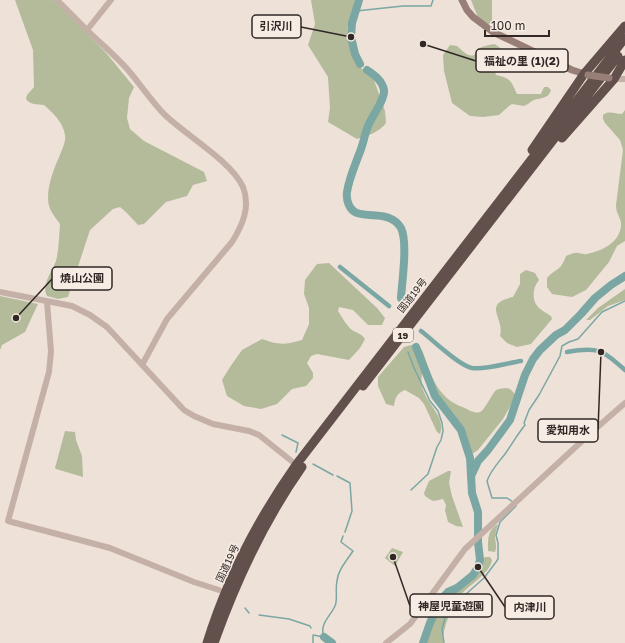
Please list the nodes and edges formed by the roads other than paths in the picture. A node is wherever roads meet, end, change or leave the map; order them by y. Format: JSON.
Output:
{"nodes":[{"id":1,"x":57,"y":0,"type":"edge"},
{"id":2,"x":111,"y":0,"type":"edge"},
{"id":3,"x":462,"y":0,"type":"edge"},
{"id":4,"x":625,"y":26,"type":"edge"},
{"id":5,"x":86,"y":30,"type":"junction"},
{"id":6,"x":625,"y":38,"type":"edge"},
{"id":7,"x":625,"y":47,"type":"edge"},
{"id":8,"x":625,"y":60,"type":"edge"},
{"id":9,"x":586,"y":75,"type":"junction"},
{"id":10,"x":611,"y":78,"type":"junction"},
{"id":11,"x":625,"y":79,"type":"edge"},
{"id":12,"x":520,"y":179,"type":"junction"},
{"id":13,"x":0,"y":292,"type":"edge"},
{"id":14,"x":47,"y":302,"type":"junction"},
{"id":15,"x":142,"y":365,"type":"junction"},
{"id":16,"x":625,"y":403,"type":"edge"},
{"id":17,"x":298,"y":467,"type":"junction"},
{"id":18,"x":219,"y":590,"type":"dead end"},
{"id":19,"x":207,"y":643,"type":"edge"},
{"id":20,"x":214,"y":643,"type":"edge"},
{"id":21,"x":386,"y":643,"type":"edge"}],
"edges":[{"from":1,"to":5,"type":"street"},
{"from":2,"to":5,"type":"street"},
{"from":3,"to":9,"type":"main road"},
{"from":4,"to":9,"type":"highway"},
{"from":5,"to":15,"type":"street"},
{"from":6,"to":12,"type":"highway","name":"国道19号","number":"19"},
{"from":7,"to":12,"type":"highway","name":"国道19号","number":"19"},
{"from":8,"to":10,"type":"highway"},
{"from":9,"to":10,"type":"main road","bridge":true},
{"from":9,"to":12,"type":"highway"},
{"from":10,"to":11,"type":"street"},
{"from":10,"to":12,"type":"highway"},
{"from":12,"to":17,"type":"highway","name":"国道19号","number":"19"},
{"from":13,"to":14,"type":"street"},
{"from":14,"to":15,"type":"street"},
{"from":14,"to":18,"type":"street"},
{"from":15,"to":17,"type":"street"},
{"from":16,"to":21,"type":"street"},
{"from":17,"to":19,"type":"highway","name":"国道19号","number":"19"},
{"from":17,"to":20,"type":"highway","name":"国道19号","number":"19"}]}
